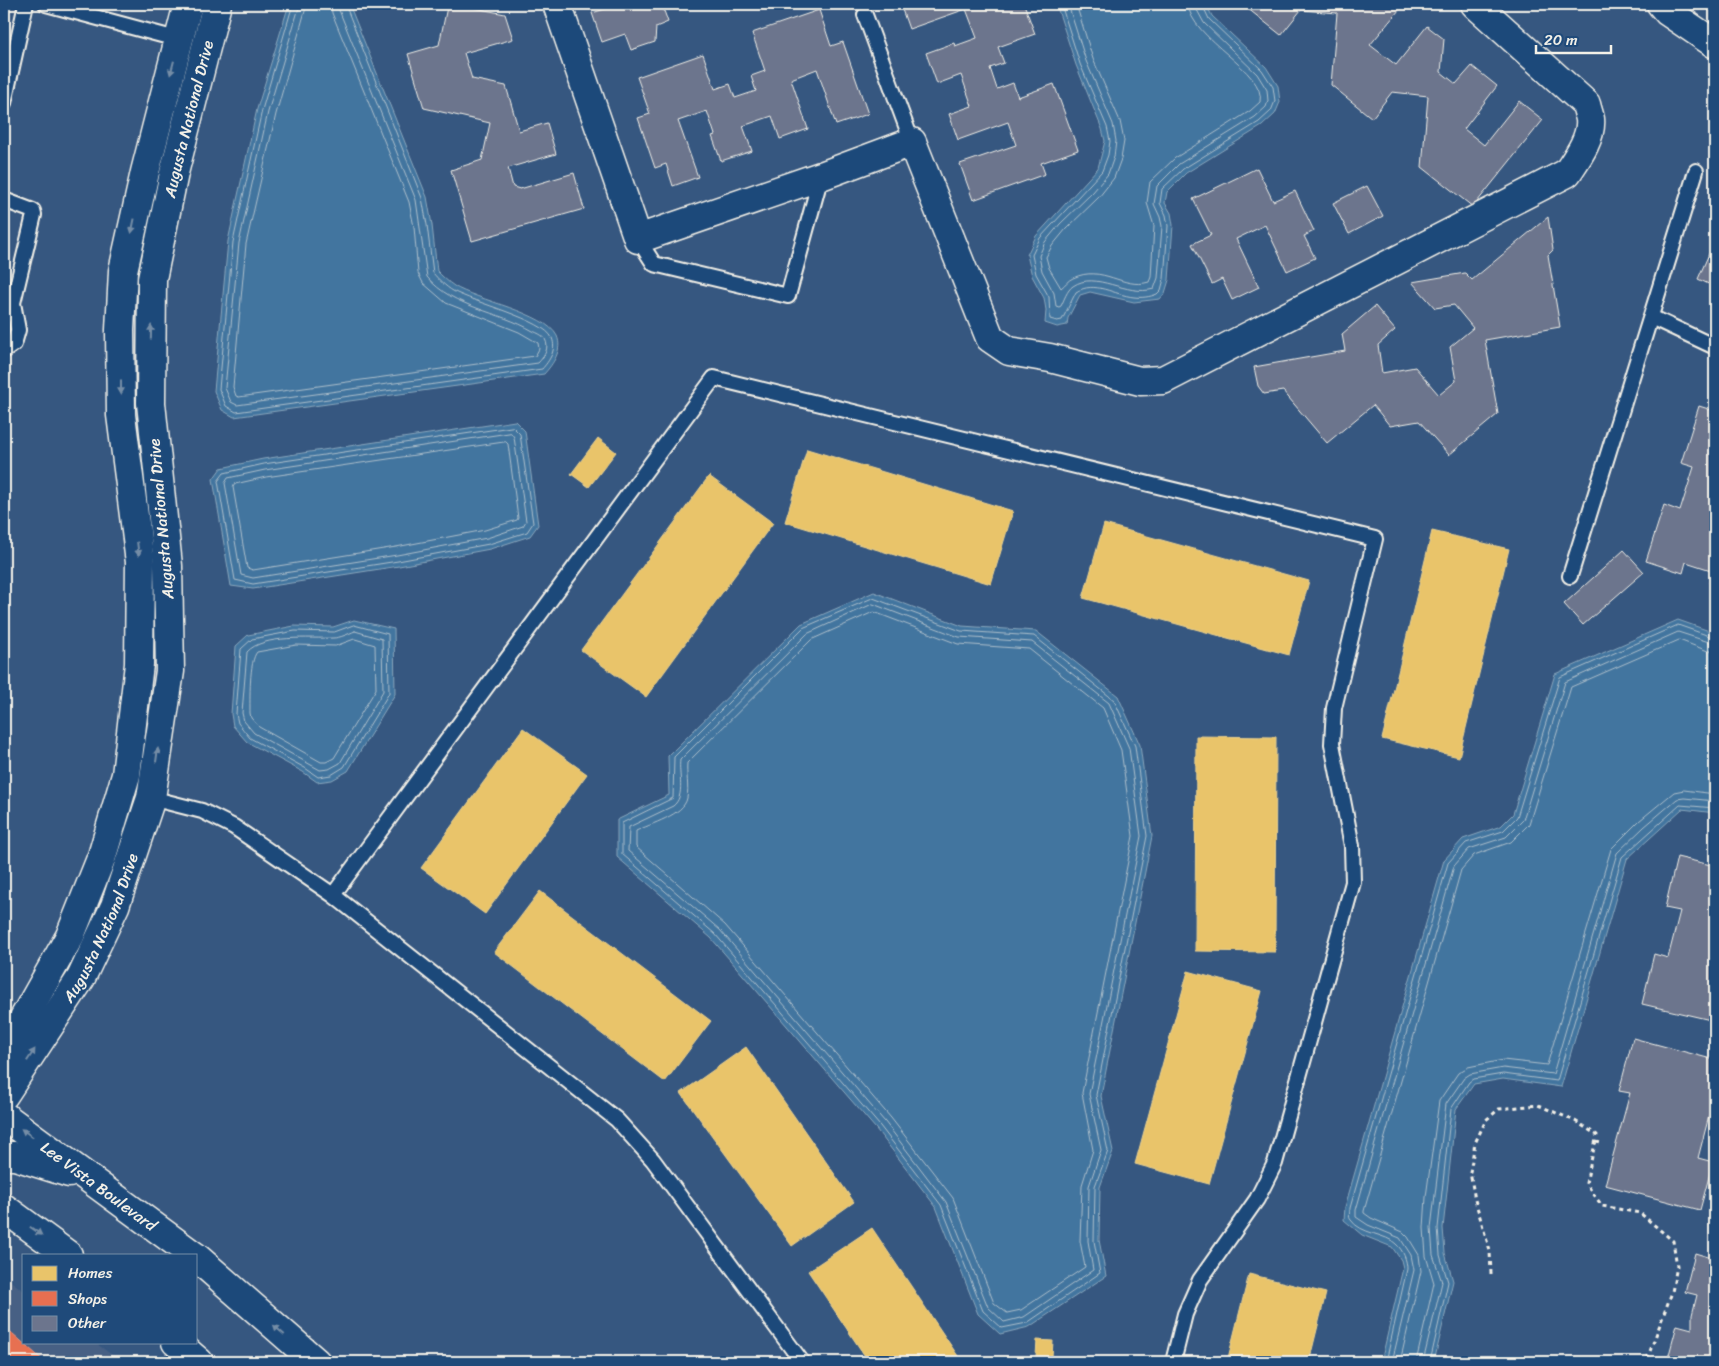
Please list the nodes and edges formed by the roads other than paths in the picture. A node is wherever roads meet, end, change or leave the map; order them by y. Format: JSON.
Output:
{"nodes":[{"id":1,"x":26,"y":4,"type":"edge"},
{"id":2,"x":46,"y":4,"type":"edge"},
{"id":3,"x":188,"y":4,"type":"edge"},
{"id":4,"x":217,"y":4,"type":"edge"},
{"id":5,"x":557,"y":4,"type":"edge"},
{"id":6,"x":1474,"y":4,"type":"edge"},
{"id":7,"x":1661,"y":4,"type":"edge"},
{"id":8,"x":865,"y":15,"type":"dead end"},
{"id":9,"x":180,"y":40,"type":"junction"},
{"id":10,"x":1715,"y":44,"type":"edge"},
{"id":11,"x":206,"y":47,"type":"junction"},
{"id":12,"x":4,"y":103,"type":"edge"},
{"id":13,"x":912,"y":142,"type":"junction"},
{"id":14,"x":1696,"y":171,"type":"dead end"},
{"id":15,"x":820,"y":176,"type":"junction"},
{"id":16,"x":4,"y":200,"type":"edge"},
{"id":17,"x":638,"y":239,"type":"junction"},
{"id":18,"x":13,"y":303,"type":"junction"},
{"id":19,"x":4,"y":316,"type":"edge"},
{"id":20,"x":1650,"y":317,"type":"junction"},
{"id":21,"x":1715,"y":346,"type":"edge"},
{"id":22,"x":4,"y":351,"type":"edge"},
{"id":23,"x":1570,"y":576,"type":"dead end"},
{"id":24,"x":151,"y":798,"type":"junction"},
{"id":25,"x":333,"y":896,"type":"junction"},
{"id":26,"x":4,"y":1049,"type":"edge"},
{"id":27,"x":4,"y":1095,"type":"edge"},
{"id":28,"x":4,"y":1116,"type":"edge"},
{"id":29,"x":4,"y":1156,"type":"edge"},
{"id":30,"x":92,"y":1180,"type":"junction"},
{"id":31,"x":4,"y":1208,"type":"edge"},
{"id":32,"x":67,"y":1254,"type":"edge"},
{"id":33,"x":192,"y":1254,"type":"edge"},
{"id":34,"x":198,"y":1259,"type":"edge"},
{"id":35,"x":178,"y":1344,"type":"edge"},
{"id":36,"x":199,"y":1362,"type":"edge"},
{"id":37,"x":316,"y":1362,"type":"edge"},
{"id":38,"x":802,"y":1362,"type":"edge"},
{"id":39,"x":1173,"y":1362,"type":"edge"}],
"edges":[{"from":1,"to":12,"type":"lane"},
{"from":2,"to":9,"type":"lane"},
{"from":3,"to":9,"type":"street","name":"Augusta National Drive"},
{"from":4,"to":11,"type":"street","name":"Augusta National Drive"},
{"from":5,"to":17,"type":"street"},
{"from":6,"to":13,"type":"street"},
{"from":7,"to":10,"type":"street"},
{"from":8,"to":13,"type":"lane"},
{"from":9,"to":11,"type":"lane"},
{"from":9,"to":26,"type":"street","name":"Augusta National Drive","one_way":true},
{"from":24,"to":11,"type":"street","name":"Augusta National Drive","one_way":true},
{"from":13,"to":15,"type":"street"},
{"from":14,"to":20,"type":"lane"},
{"from":15,"to":17,"type":"street"},
{"from":15,"to":17,"type":"lane"},
{"from":16,"to":18,"type":"lane"},
{"from":18,"to":19,"type":"lane"},
{"from":18,"to":22,"type":"lane"},
{"from":20,"to":21,"type":"lane"},
{"from":20,"to":23,"type":"lane"},
{"from":24,"to":25,"type":"lane"},
{"from":27,"to":24,"type":"street","name":"Augusta National Drive","one_way":true},
{"from":25,"to":38,"type":"lane"},
{"from":25,"to":39,"type":"lane"},
{"from":30,"to":28,"type":"street","name":"Lee Vista Boulevard","one_way":true},
{"from":29,"to":30,"type":"street"},
{"from":30,"to":33,"type":"street","name":"Lee Vista Boulevard"},
{"from":31,"to":32,"type":"street","one_way":true},
{"from":37,"to":34,"type":"street","one_way":true},
{"from":35,"to":36,"type":"street"}]}
